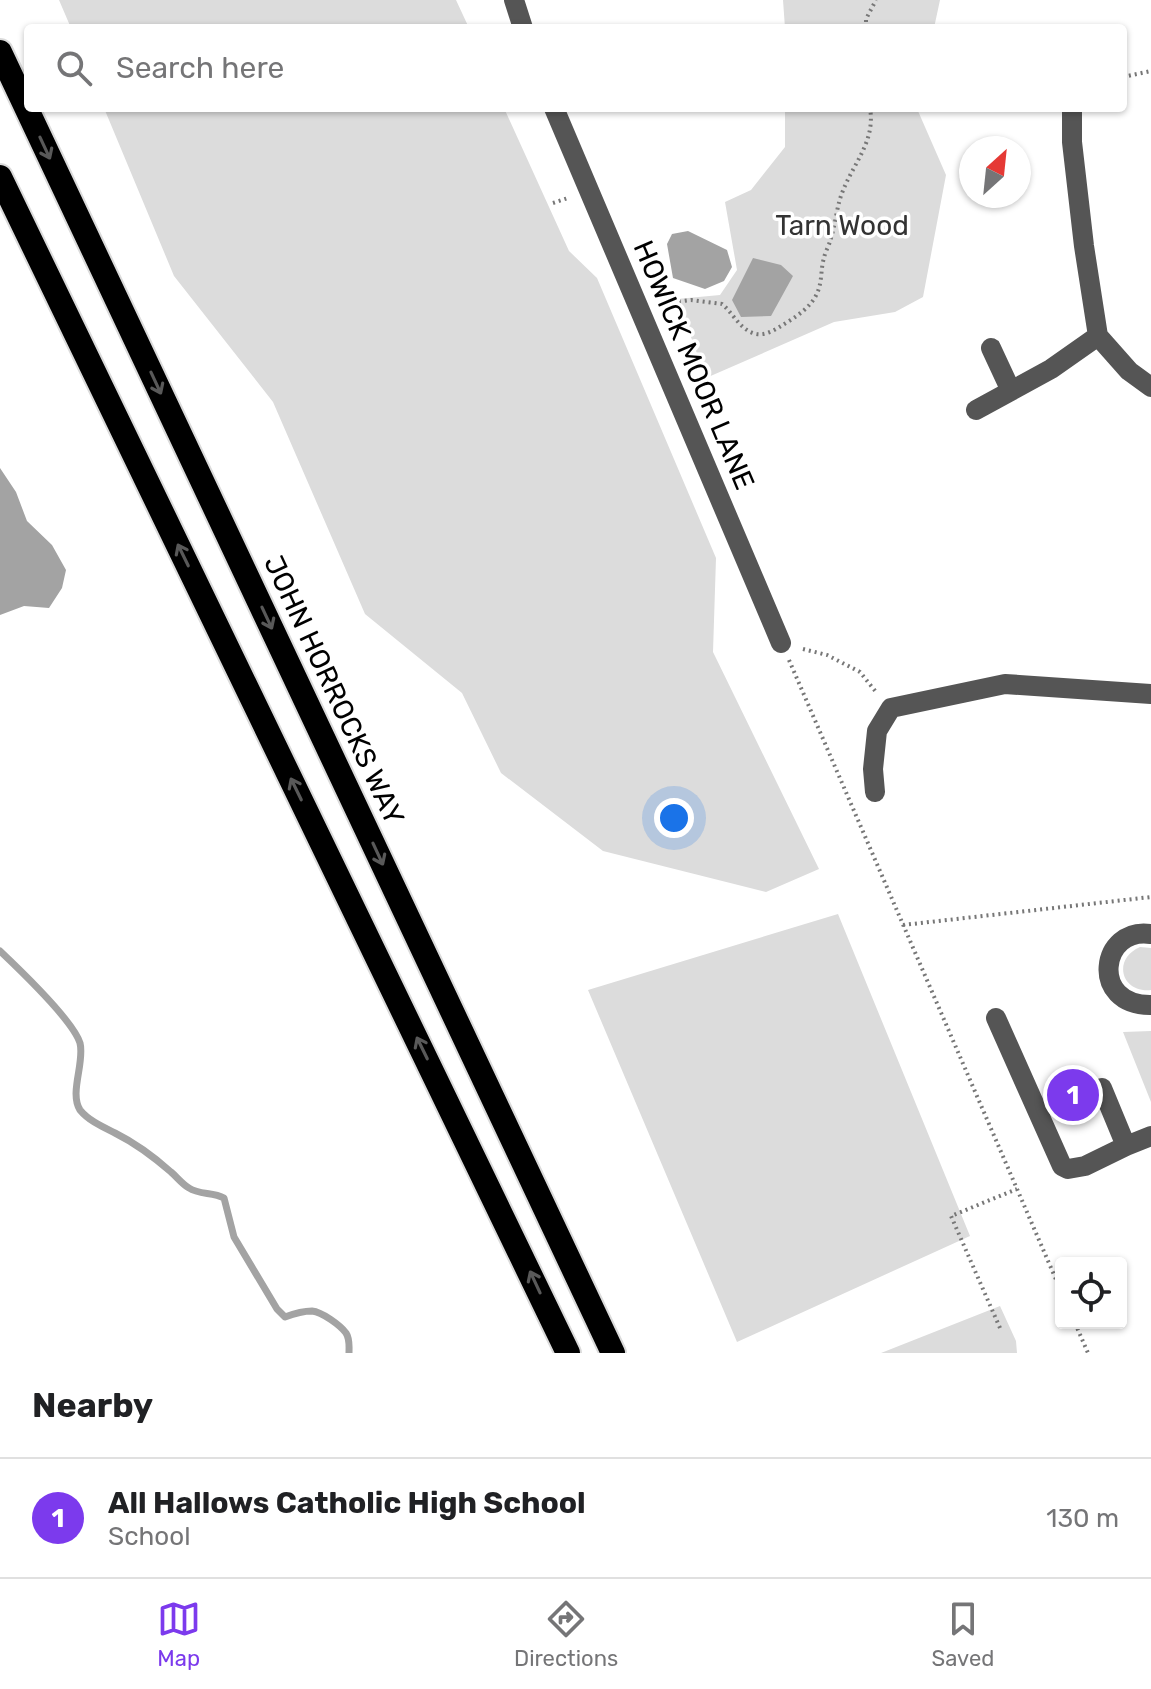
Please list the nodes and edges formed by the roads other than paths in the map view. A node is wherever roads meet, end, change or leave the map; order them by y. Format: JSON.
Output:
{"nodes":[{"id":1,"x":514,"y":0,"type":"edge"},
{"id":2,"x":522,"y":24,"type":"edge"},
{"id":3,"x":0,"y":52,"type":"edge"},
{"id":4,"x":24,"y":103,"type":"edge"},
{"id":5,"x":28,"y":112,"type":"edge"},
{"id":6,"x":556,"y":112,"type":"edge"},
{"id":7,"x":1072,"y":112,"type":"edge"},
{"id":8,"x":0,"y":177,"type":"edge"},
{"id":9,"x":1098,"y":336,"type":"junction"},
{"id":10,"x":991,"y":348,"type":"dead end"},
{"id":11,"x":1151,"y":387,"type":"edge"},
{"id":12,"x":1011,"y":391,"type":"junction"},
{"id":13,"x":976,"y":410,"type":"dead end"},
{"id":14,"x":781,"y":643,"type":"road end"},
{"id":15,"x":1151,"y":694,"type":"edge"},
{"id":16,"x":875,"y":792,"type":"dead end"},
{"id":17,"x":1151,"y":934,"type":"edge"},
{"id":18,"x":1151,"y":1005,"type":"edge"},
{"id":19,"x":996,"y":1018,"type":"dead end"},
{"id":20,"x":1102,"y":1088,"type":"dead end"},
{"id":21,"x":1151,"y":1136,"type":"edge"},
{"id":22,"x":1126,"y":1146,"type":"junction"},
{"id":23,"x":568,"y":1353,"type":"edge"},
{"id":24,"x":613,"y":1353,"type":"edge"}],
"edges":[{"from":1,"to":2,"type":"street"},
{"from":3,"to":4,"type":"highway","name":"JOHN HORROCKS WAY","one_way":true},
{"from":5,"to":24,"type":"highway","name":"JOHN HORROCKS WAY","one_way":true},
{"from":6,"to":14,"type":"street","name":"HOWICK MOOR LANE"},
{"from":7,"to":9,"type":"street"},
{"from":23,"to":8,"type":"highway","one_way":true},
{"from":9,"to":11,"type":"street"},
{"from":9,"to":12,"type":"street"},
{"from":10,"to":12,"type":"street"},
{"from":12,"to":13,"type":"street"},
{"from":15,"to":16,"type":"street"},
{"from":17,"to":18,"type":"street"},
{"from":19,"to":22,"type":"street"},
{"from":20,"to":22,"type":"street"},
{"from":21,"to":22,"type":"street"}]}
